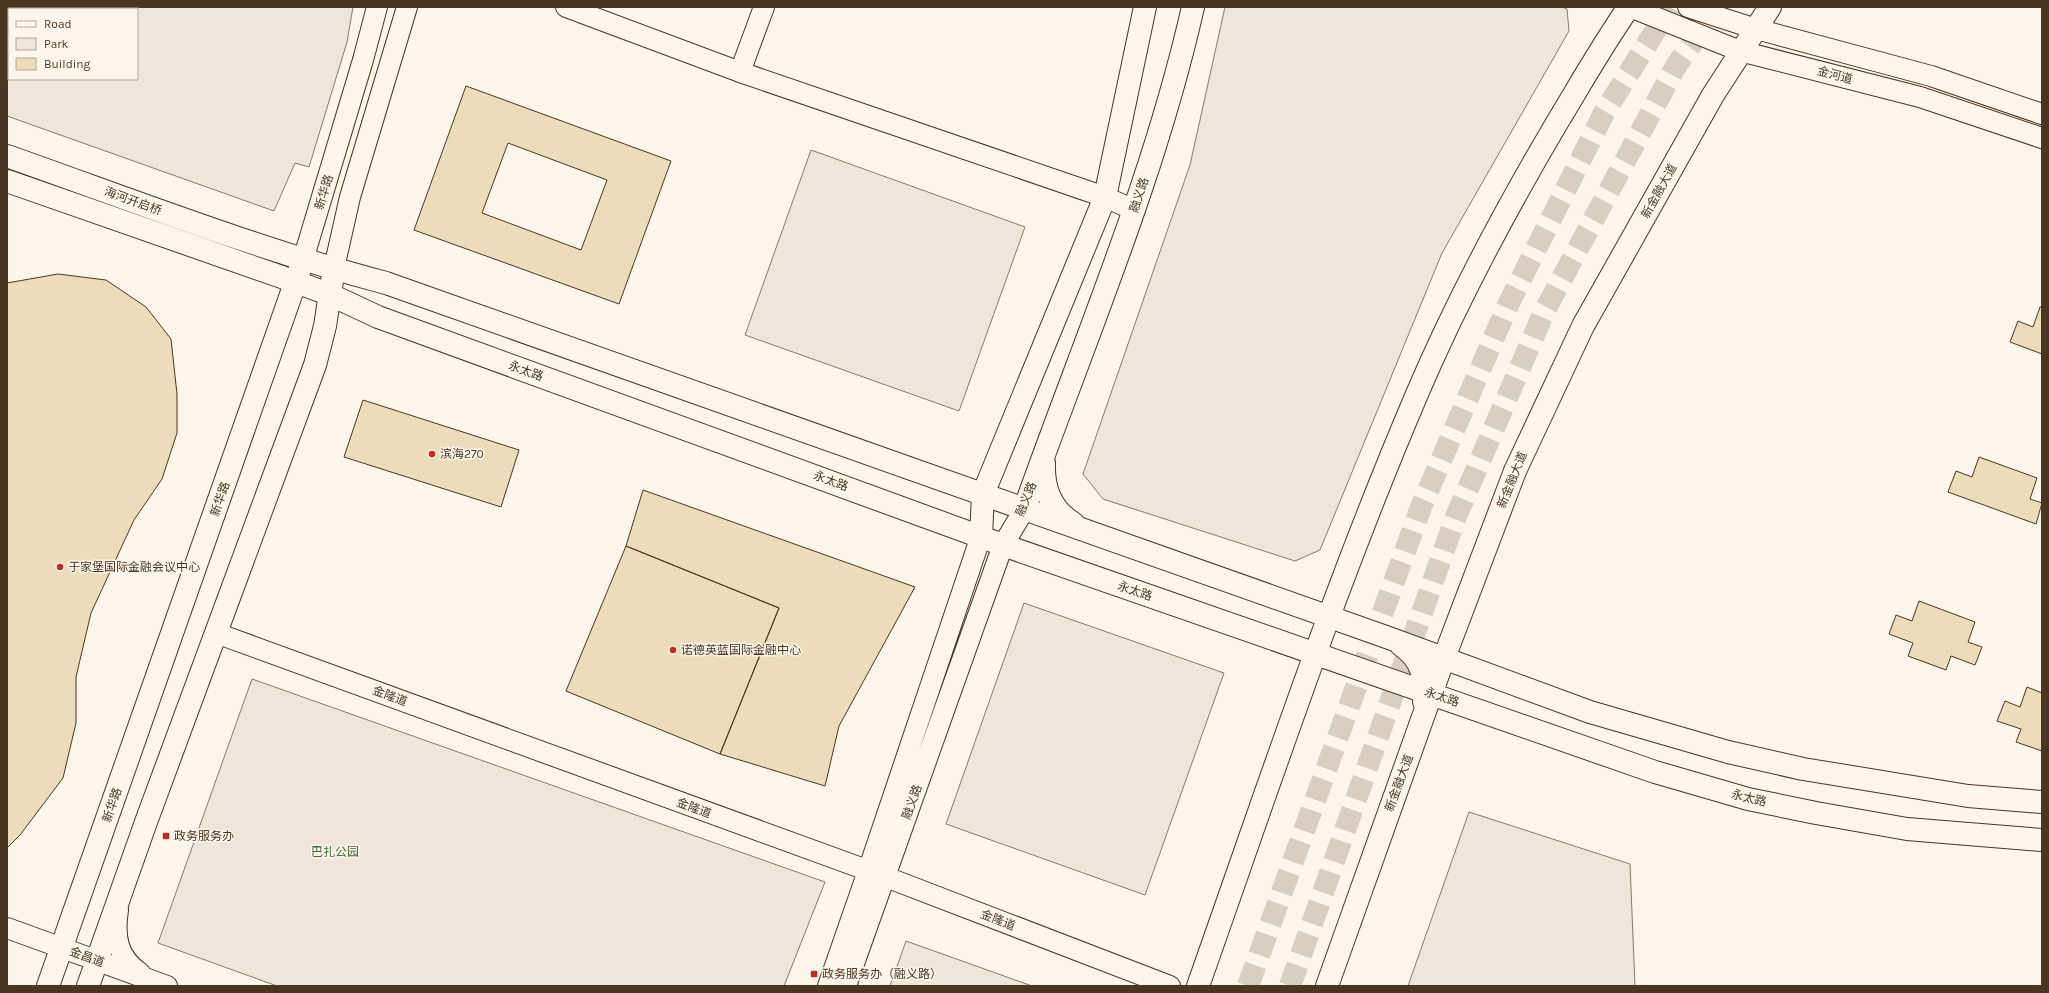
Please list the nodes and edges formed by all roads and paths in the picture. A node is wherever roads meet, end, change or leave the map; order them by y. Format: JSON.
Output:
{"nodes":[{"id":1,"x":377,"y":7,"type":"edge"},
{"id":2,"x":406,"y":7,"type":"edge"},
{"id":3,"x":566,"y":7,"type":"edge"},
{"id":4,"x":764,"y":7,"type":"edge"},
{"id":5,"x":1145,"y":7,"type":"edge"},
{"id":6,"x":1193,"y":7,"type":"edge"},
{"id":7,"x":1630,"y":7,"type":"edge"},
{"id":8,"x":1688,"y":7,"type":"edge"},
{"id":9,"x":1770,"y":7,"type":"edge"},
{"id":10,"x":1756,"y":29,"type":"junction"},
{"id":11,"x":1740,"y":51,"type":"junction"},
{"id":12,"x":740,"y":72,"type":"junction"},
{"id":13,"x":2042,"y":114,"type":"edge"},
{"id":14,"x":2042,"y":138,"type":"edge"},
{"id":15,"x":7,"y":156,"type":"edge"},
{"id":16,"x":7,"y":181,"type":"edge"},
{"id":17,"x":1105,"y":198,"type":"junction"},
{"id":18,"x":1134,"y":210,"type":"junction"},
{"id":19,"x":303,"y":260,"type":"junction"},
{"id":20,"x":249,"y":266,"type":"joint"},
{"id":21,"x":334,"y":268,"type":"junction"},
{"id":22,"x":296,"y":282,"type":"junction"},
{"id":23,"x":331,"y":295,"type":"junction"},
{"id":24,"x":1045,"y":450,"type":"junction"},
{"id":25,"x":984,"y":494,"type":"junction"},
{"id":26,"x":1024,"y":510,"type":"junction"},
{"id":27,"x":1087,"y":532,"type":"junction"},
{"id":28,"x":981,"y":536,"type":"junction"},
{"id":29,"x":1003,"y":545,"type":"junction"},
{"id":30,"x":1327,"y":617,"type":"junction"},
{"id":31,"x":216,"y":633,"type":"junction"},
{"id":32,"x":1389,"y":638,"type":"junction"},
{"id":33,"x":1315,"y":654,"type":"junction"},
{"id":34,"x":1444,"y":658,"type":"junction"},
{"id":35,"x":1428,"y":692,"type":"junction"},
{"id":36,"x":2042,"y":802,"type":"edge"},
{"id":37,"x":2042,"y":840,"type":"edge"},
{"id":38,"x":877,"y":874,"type":"junction"},
{"id":39,"x":119,"y":899,"type":"junction"},
{"id":40,"x":7,"y":928,"type":"edge"},
{"id":41,"x":7,"y":938,"type":"edge"},
{"id":42,"x":60,"y":952,"type":"junction"},
{"id":43,"x":93,"y":972,"type":"edge"},
{"id":44,"x":154,"y":984,"type":"edge"},
{"id":45,"x":48,"y":986,"type":"edge"},
{"id":46,"x":828,"y":986,"type":"edge"},
{"id":47,"x":846,"y":986,"type":"edge"},
{"id":48,"x":1170,"y":986,"type":"edge"},
{"id":49,"x":1198,"y":986,"type":"edge"},
{"id":50,"x":1327,"y":986,"type":"edge"}],
"edges":[{"from":1,"to":19,"type":"street","name":"新华路"},
{"from":2,"to":21,"type":"street"},
{"from":3,"to":12,"type":"street"},
{"from":4,"to":12,"type":"street"},
{"from":5,"to":17,"type":"main road","name":"融义路"},
{"from":6,"to":18,"type":"main road","name":"融义路"},
{"from":7,"to":11,"type":"street","name":"金河道"},
{"from":7,"to":30,"type":"main road"},
{"from":8,"to":10,"type":"street","name":"金河道"},
{"from":9,"to":10,"type":"main road","name":"新金融大道"},
{"from":10,"to":11,"type":"main road","name":"新金融大道"},
{"from":10,"to":13,"type":"street","name":"金河道"},
{"from":11,"to":14,"type":"street","name":"金河道"},
{"from":11,"to":34,"type":"main road","name":"新金融大道"},
{"from":12,"to":17,"type":"street"},
{"from":15,"to":19,"type":"main road","name":"海河开启桥"},
{"from":16,"to":20,"type":"main road","name":"海河开启桥"},
{"from":17,"to":18,"type":"street"},
{"from":17,"to":25,"type":"main road","name":"融义路"},
{"from":18,"to":24,"type":"main road","name":"融义路"},
{"from":19,"to":21,"type":"main road"},
{"from":19,"to":22,"type":"main road","name":"新华路"},
{"from":20,"to":22,"type":"main road","name":"永太路"},
{"from":21,"to":23,"type":"main road"},
{"from":21,"to":25,"type":"main road"},
{"from":22,"to":23,"type":"main road","name":"永太路"},
{"from":22,"to":42,"type":"main road","name":"新华路"},
{"from":23,"to":28,"type":"main road","name":"永太路"},
{"from":23,"to":31,"type":"main road"},
{"from":24,"to":26,"type":"main road","name":"融义路"},
{"from":24,"to":27,"type":"main road"},
{"from":25,"to":26,"type":"main road"},
{"from":25,"to":28,"type":"main road","name":"融义路"},
{"from":26,"to":27,"type":"main road"},
{"from":26,"to":29,"type":"street","name":"融义路"},
{"from":27,"to":30,"type":"main road"},
{"from":28,"to":29,"type":"main road","name":"永太路"},
{"from":28,"to":38,"type":"street","name":"融义路"},
{"from":29,"to":33,"type":"main road","name":"永太路"},
{"from":29,"to":38,"type":"street","name":"融义路"},
{"from":30,"to":32,"type":"main road"},
{"from":30,"to":33,"type":"main road"},
{"from":31,"to":38,"type":"street","name":"金隆道"},
{"from":31,"to":39,"type":"main road"},
{"from":32,"to":34,"type":"main road"},
{"from":32,"to":35,"type":"main road"},
{"from":33,"to":35,"type":"main road","name":"永太路"},
{"from":33,"to":49,"type":"main road"},
{"from":34,"to":35,"type":"main road","name":"新金融大道"},
{"from":34,"to":36,"type":"main road"},
{"from":35,"to":37,"type":"main road","name":"永太路"},
{"from":35,"to":50,"type":"main road","name":"新金融大道"},
{"from":38,"to":46,"type":"street","name":"融义路"},
{"from":38,"to":47,"type":"street","name":"融义路"},
{"from":38,"to":48,"type":"street","name":"金隆道"},
{"from":39,"to":43,"type":"main road"},
{"from":39,"to":44,"type":"street"},
{"from":40,"to":42,"type":"street","name":"金昌道"},
{"from":41,"to":42,"type":"street","name":"金昌道"},
{"from":42,"to":43,"type":"street","name":"金昌道"},
{"from":42,"to":45,"type":"main road","name":"新华路"},
{"from":43,"to":44,"type":"street","name":"金昌道"}]}
